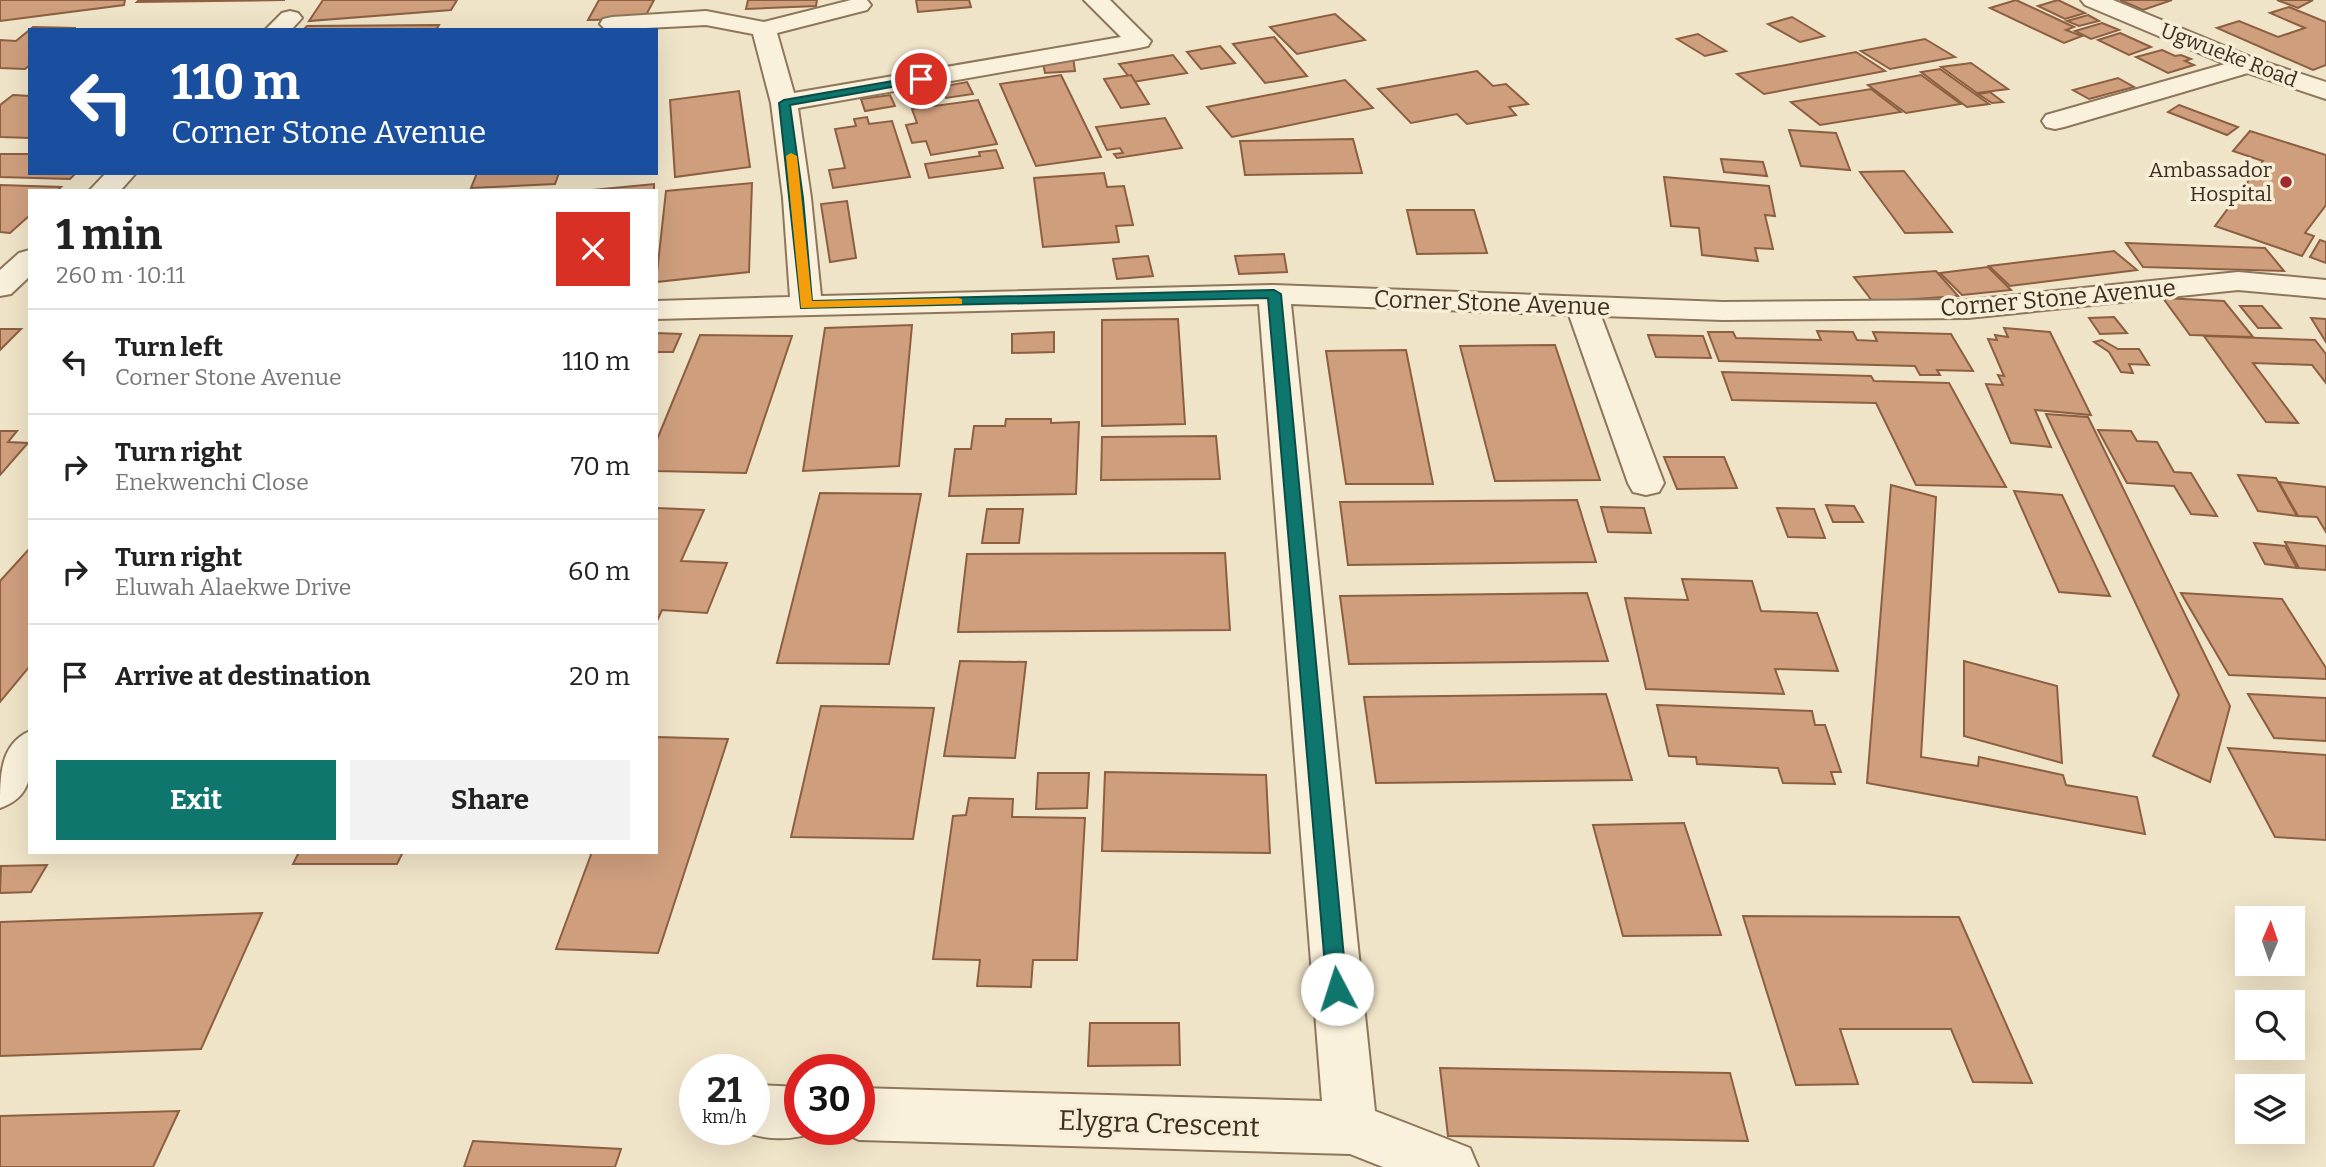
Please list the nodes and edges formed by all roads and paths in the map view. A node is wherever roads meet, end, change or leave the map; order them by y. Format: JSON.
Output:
{"nodes":[{"id":1,"x":1096,"y":0,"type":"edge"},
{"id":2,"x":2093,"y":0,"type":"edge"},
{"id":3,"x":859,"y":5,"type":"dead end"},
{"id":4,"x":612,"y":24,"type":"dead end"},
{"id":5,"x":764,"y":29,"type":"junction"},
{"id":6,"x":2249,"y":65,"type":"junction"},
{"id":7,"x":2326,"y":91,"type":"edge"},
{"id":8,"x":784,"y":103,"type":"junction"},
{"id":9,"x":2054,"y":121,"type":"dead end"},
{"id":10,"x":120,"y":175,"type":"edge"},
{"id":11,"x":105,"y":189,"type":"edge"},
{"id":12,"x":28,"y":261,"type":"edge"},
{"id":13,"x":0,"y":289,"type":"edge"},
{"id":14,"x":2326,"y":289,"type":"edge"},
{"id":15,"x":28,"y":293,"type":"edge"},
{"id":16,"x":1274,"y":294,"type":"junction"},
{"id":17,"x":806,"y":305,"type":"junction"},
{"id":18,"x":1582,"y":306,"type":"junction"},
{"id":19,"x":658,"y":310,"type":"edge"},
{"id":20,"x":1646,"y":483,"type":"dead end"},
{"id":21,"x":28,"y":751,"type":"edge"},
{"id":22,"x":0,"y":790,"type":"edge"},
{"id":23,"x":875,"y":1114,"type":"edge"},
{"id":24,"x":1350,"y":1128,"type":"junction"},
{"id":25,"x":1451,"y":1167,"type":"edge"}],
"edges":[{"from":1,"to":8,"type":"street"},
{"from":2,"to":6,"type":"street","name":"Ugwueke Road"},
{"from":3,"to":5,"type":"street"},
{"from":4,"to":5,"type":"street"},
{"from":5,"to":8,"type":"street"},
{"from":6,"to":7,"type":"street","name":"Ugwueke Road"},
{"from":6,"to":9,"type":"street"},
{"from":8,"to":17,"type":"street"},
{"from":10,"to":11,"type":"street"},
{"from":12,"to":13,"type":"street"},
{"from":13,"to":15,"type":"street"},
{"from":14,"to":18,"type":"street","name":"Corner Stone Avenue"},
{"from":16,"to":17,"type":"street","name":"Corner Stone Avenue"},
{"from":16,"to":18,"type":"street","name":"Corner Stone Avenue"},
{"from":16,"to":24,"type":"street"},
{"from":17,"to":19,"type":"street","name":"Corner Stone Avenue"},
{"from":18,"to":20,"type":"street"},
{"from":21,"to":22,"type":"street"},
{"from":23,"to":24,"type":"street","name":"Elygra Crescent"},
{"from":24,"to":25,"type":"street","name":"Elygra Crescent"}]}
